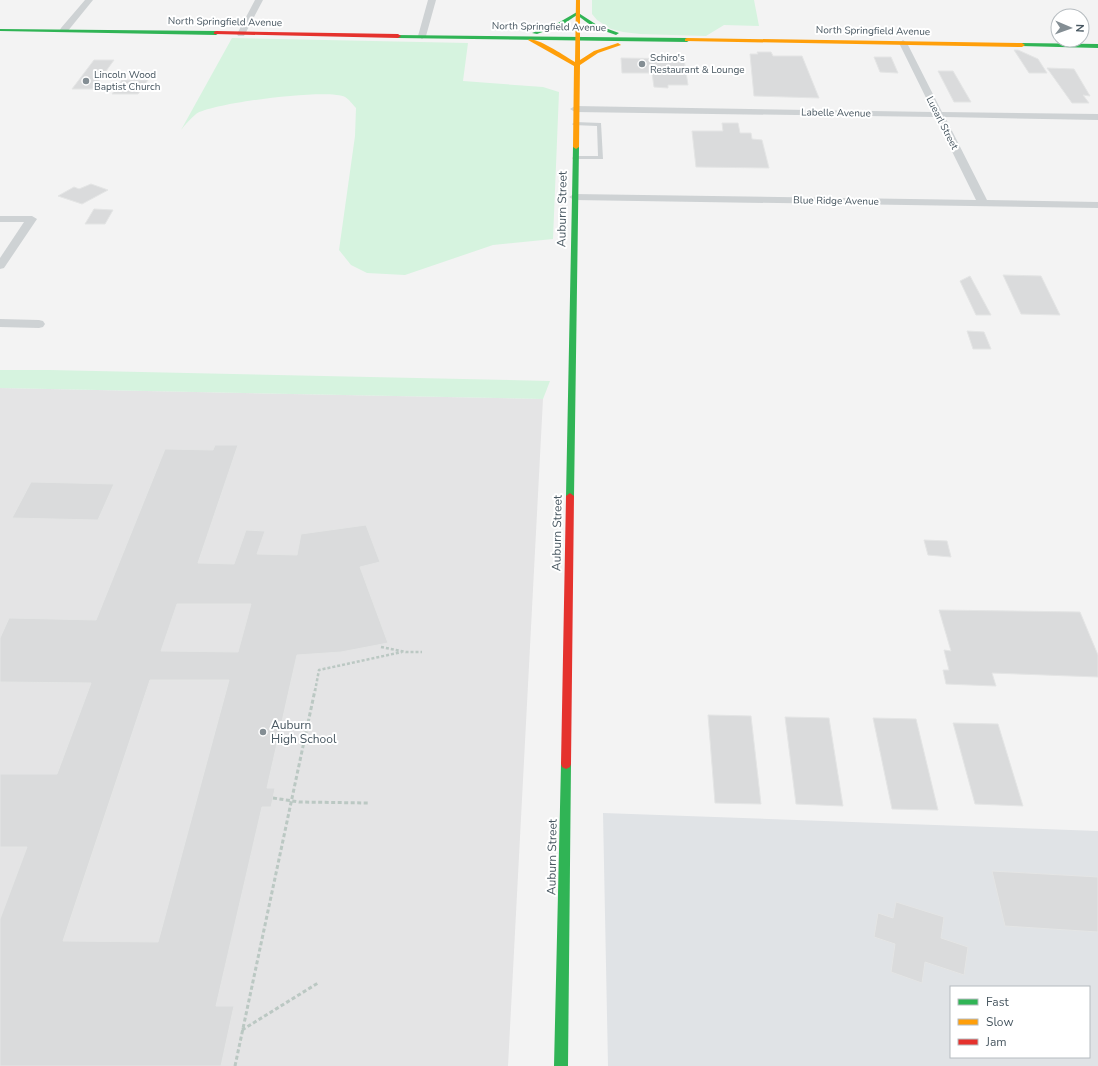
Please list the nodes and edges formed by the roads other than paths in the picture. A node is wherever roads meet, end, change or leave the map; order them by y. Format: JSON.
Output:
{"nodes":[{"id":1,"x":89,"y":0,"type":"edge"},
{"id":2,"x":259,"y":0,"type":"edge"},
{"id":3,"x":432,"y":0,"type":"edge"},
{"id":4,"x":578,"y":0,"type":"edge"},
{"id":5,"x":577,"y":13,"type":"junction"},
{"id":6,"x":0,"y":30,"type":"edge"},
{"id":7,"x":64,"y":30,"type":"junction"},
{"id":8,"x":241,"y":34,"type":"junction"},
{"id":9,"x":422,"y":36,"type":"junction"},
{"id":10,"x":522,"y":37,"type":"junction"},
{"id":11,"x":576,"y":38,"type":"junction"},
{"id":12,"x":650,"y":39,"type":"junction"},
{"id":13,"x":903,"y":43,"type":"junction"},
{"id":14,"x":1098,"y":46,"type":"edge"},
{"id":15,"x":576,"y":65,"type":"junction"},
{"id":16,"x":575,"y":109,"type":"junction"},
{"id":17,"x":938,"y":115,"type":"junction"},
{"id":18,"x":1098,"y":117,"type":"edge"},
{"id":19,"x":575,"y":124,"type":"junction"},
{"id":20,"x":575,"y":158,"type":"junction"},
{"id":21,"x":574,"y":197,"type":"junction"},
{"id":22,"x":983,"y":203,"type":"junction"},
{"id":23,"x":1098,"y":205,"type":"edge"},
{"id":24,"x":0,"y":219,"type":"edge"},
{"id":25,"x":0,"y":266,"type":"edge"},
{"id":26,"x":0,"y":323,"type":"edge"},
{"id":27,"x":39,"y":324,"type":"dead end"},
{"id":28,"x":561,"y":1066,"type":"edge"}],
"edges":[{"from":1,"to":7,"type":"street"},
{"from":2,"to":8,"type":"street"},
{"from":3,"to":9,"type":"street"},
{"from":4,"to":5,"type":"main road","name":"Auburn Street"},
{"from":5,"to":10,"type":"main road"},
{"from":5,"to":11,"type":"main road","name":"Auburn Street"},
{"from":5,"to":12,"type":"main road"},
{"from":6,"to":7,"type":"main road","name":"North Springfield Avenue"},
{"from":7,"to":8,"type":"main road","name":"North Springfield Avenue"},
{"from":8,"to":9,"type":"main road","name":"North Springfield Avenue"},
{"from":9,"to":10,"type":"main road","name":"North Springfield Avenue"},
{"from":10,"to":11,"type":"main road","name":"North Springfield Avenue"},
{"from":10,"to":15,"type":"main road"},
{"from":11,"to":12,"type":"main road","name":"North Springfield Avenue"},
{"from":11,"to":15,"type":"main road","name":"Auburn Street"},
{"from":12,"to":13,"type":"main road","name":"North Springfield Avenue"},
{"from":12,"to":15,"type":"main road"},
{"from":13,"to":14,"type":"main road","name":"North Springfield Avenue"},
{"from":13,"to":17,"type":"street","name":"Luearl Street"},
{"from":15,"to":16,"type":"main road","name":"Auburn Street"},
{"from":16,"to":17,"type":"street","name":"Labelle Avenue"},
{"from":16,"to":19,"type":"main road","name":"Auburn Street"},
{"from":17,"to":18,"type":"street","name":"Labelle Avenue"},
{"from":17,"to":22,"type":"street","name":"Luearl Street"},
{"from":19,"to":20,"type":"main road","name":"Auburn Street"},
{"from":19,"to":20,"type":"lane"},
{"from":20,"to":21,"type":"main road","name":"Auburn Street"},
{"from":21,"to":22,"type":"street","name":"Blue Ridge Avenue"},
{"from":21,"to":28,"type":"main road","name":"Auburn Street"},
{"from":22,"to":23,"type":"street","name":"Blue Ridge Avenue"},
{"from":24,"to":25,"type":"street"},
{"from":26,"to":27,"type":"street"}]}
